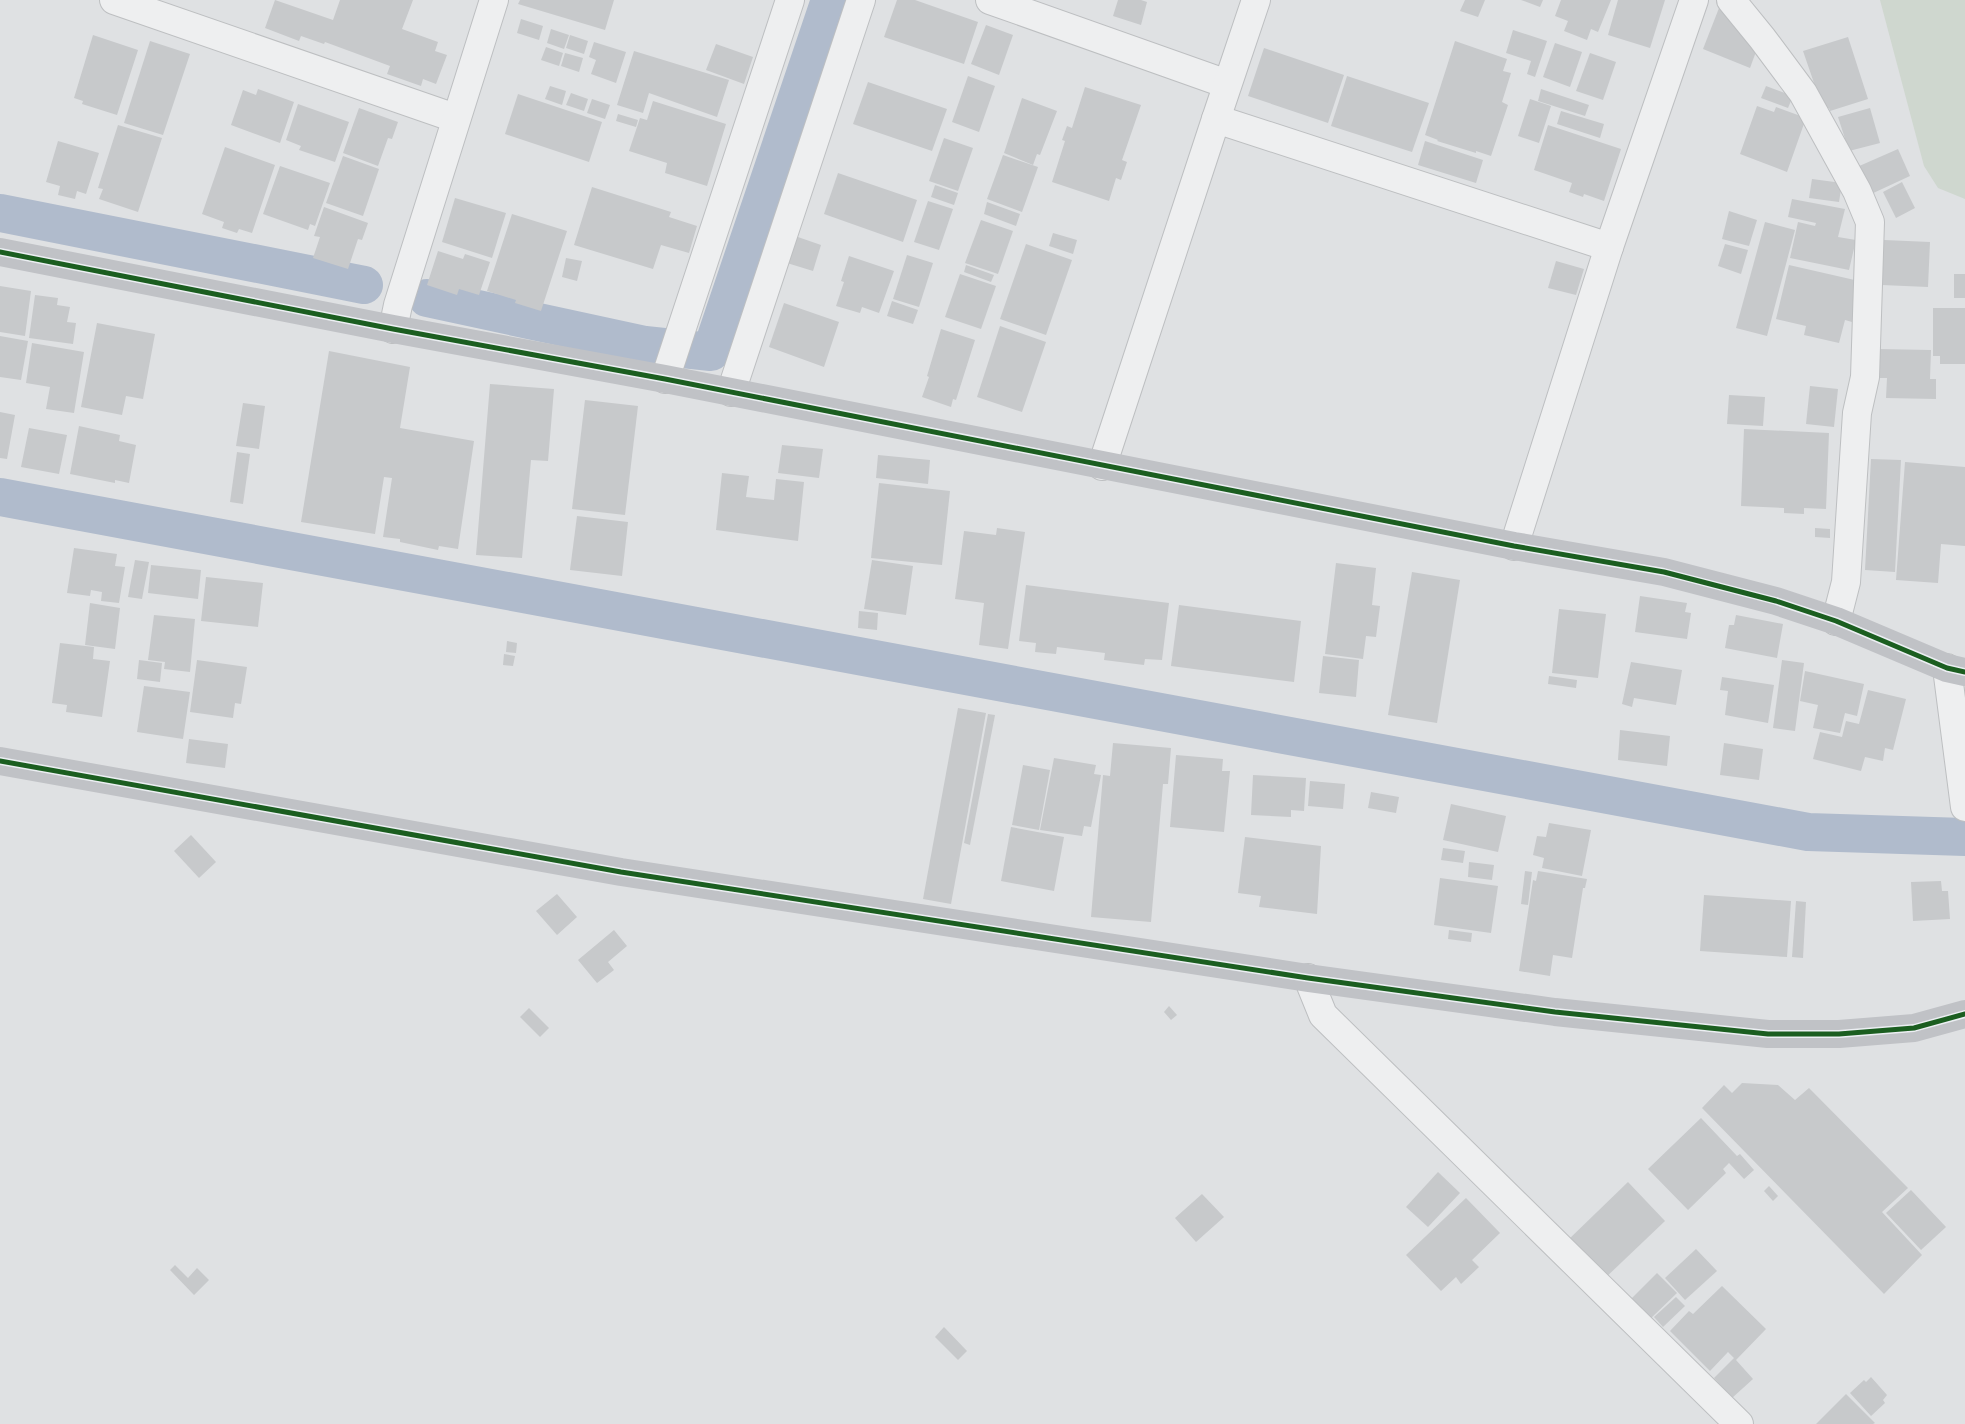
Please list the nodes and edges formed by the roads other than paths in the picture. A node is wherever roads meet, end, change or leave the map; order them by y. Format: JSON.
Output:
{"nodes":[{"id":1,"x":114,"y":0,"type":"edge"},
{"id":2,"x":494,"y":0,"type":"edge"},
{"id":3,"x":790,"y":0,"type":"edge"},
{"id":4,"x":861,"y":0,"type":"edge"},
{"id":5,"x":990,"y":0,"type":"edge"},
{"id":6,"x":1256,"y":0,"type":"edge"},
{"id":7,"x":1694,"y":0,"type":"edge"},
{"id":8,"x":1731,"y":0,"type":"edge"},
{"id":9,"x":1227,"y":84,"type":"junction"},
{"id":10,"x":456,"y":118,"type":"junction"},
{"id":11,"x":1216,"y":119,"type":"junction"},
{"id":12,"x":1609,"y":248,"type":"junction"},
{"id":13,"x":0,"y":252,"type":"edge"},
{"id":14,"x":393,"y":329,"type":"junction"},
{"id":15,"x":671,"y":357,"type":"junction"},
{"id":16,"x":731,"y":392,"type":"junction"},
{"id":17,"x":1102,"y":466,"type":"junction"},
{"id":18,"x":1514,"y":546,"type":"junction"},
{"id":19,"x":1836,"y":621,"type":"junction"},
{"id":20,"x":1956,"y":670,"type":"edge"},
{"id":21,"x":0,"y":761,"type":"edge"},
{"id":22,"x":1965,"y":807,"type":"edge"},
{"id":23,"x":1308,"y":978,"type":"junction"},
{"id":24,"x":1965,"y":1014,"type":"edge"},
{"id":25,"x":1739,"y":1424,"type":"edge"}],
"edges":[{"from":1,"to":10,"type":"street"},
{"from":2,"to":10,"type":"street"},
{"from":3,"to":15,"type":"street"},
{"from":4,"to":16,"type":"street"},
{"from":5,"to":9,"type":"street"},
{"from":6,"to":9,"type":"street"},
{"from":7,"to":12,"type":"street"},
{"from":8,"to":19,"type":"street"},
{"from":9,"to":11,"type":"street"},
{"from":10,"to":14,"type":"street"},
{"from":11,"to":12,"type":"street"},
{"from":11,"to":17,"type":"street"},
{"from":12,"to":18,"type":"street"},
{"from":13,"to":14,"type":"street"},
{"from":14,"to":15,"type":"street"},
{"from":15,"to":16,"type":"street"},
{"from":16,"to":17,"type":"street"},
{"from":17,"to":18,"type":"street"},
{"from":18,"to":19,"type":"street"},
{"from":19,"to":20,"type":"street"},
{"from":20,"to":22,"type":"street"},
{"from":21,"to":23,"type":"street"},
{"from":23,"to":24,"type":"street"},
{"from":23,"to":25,"type":"street"}]}
